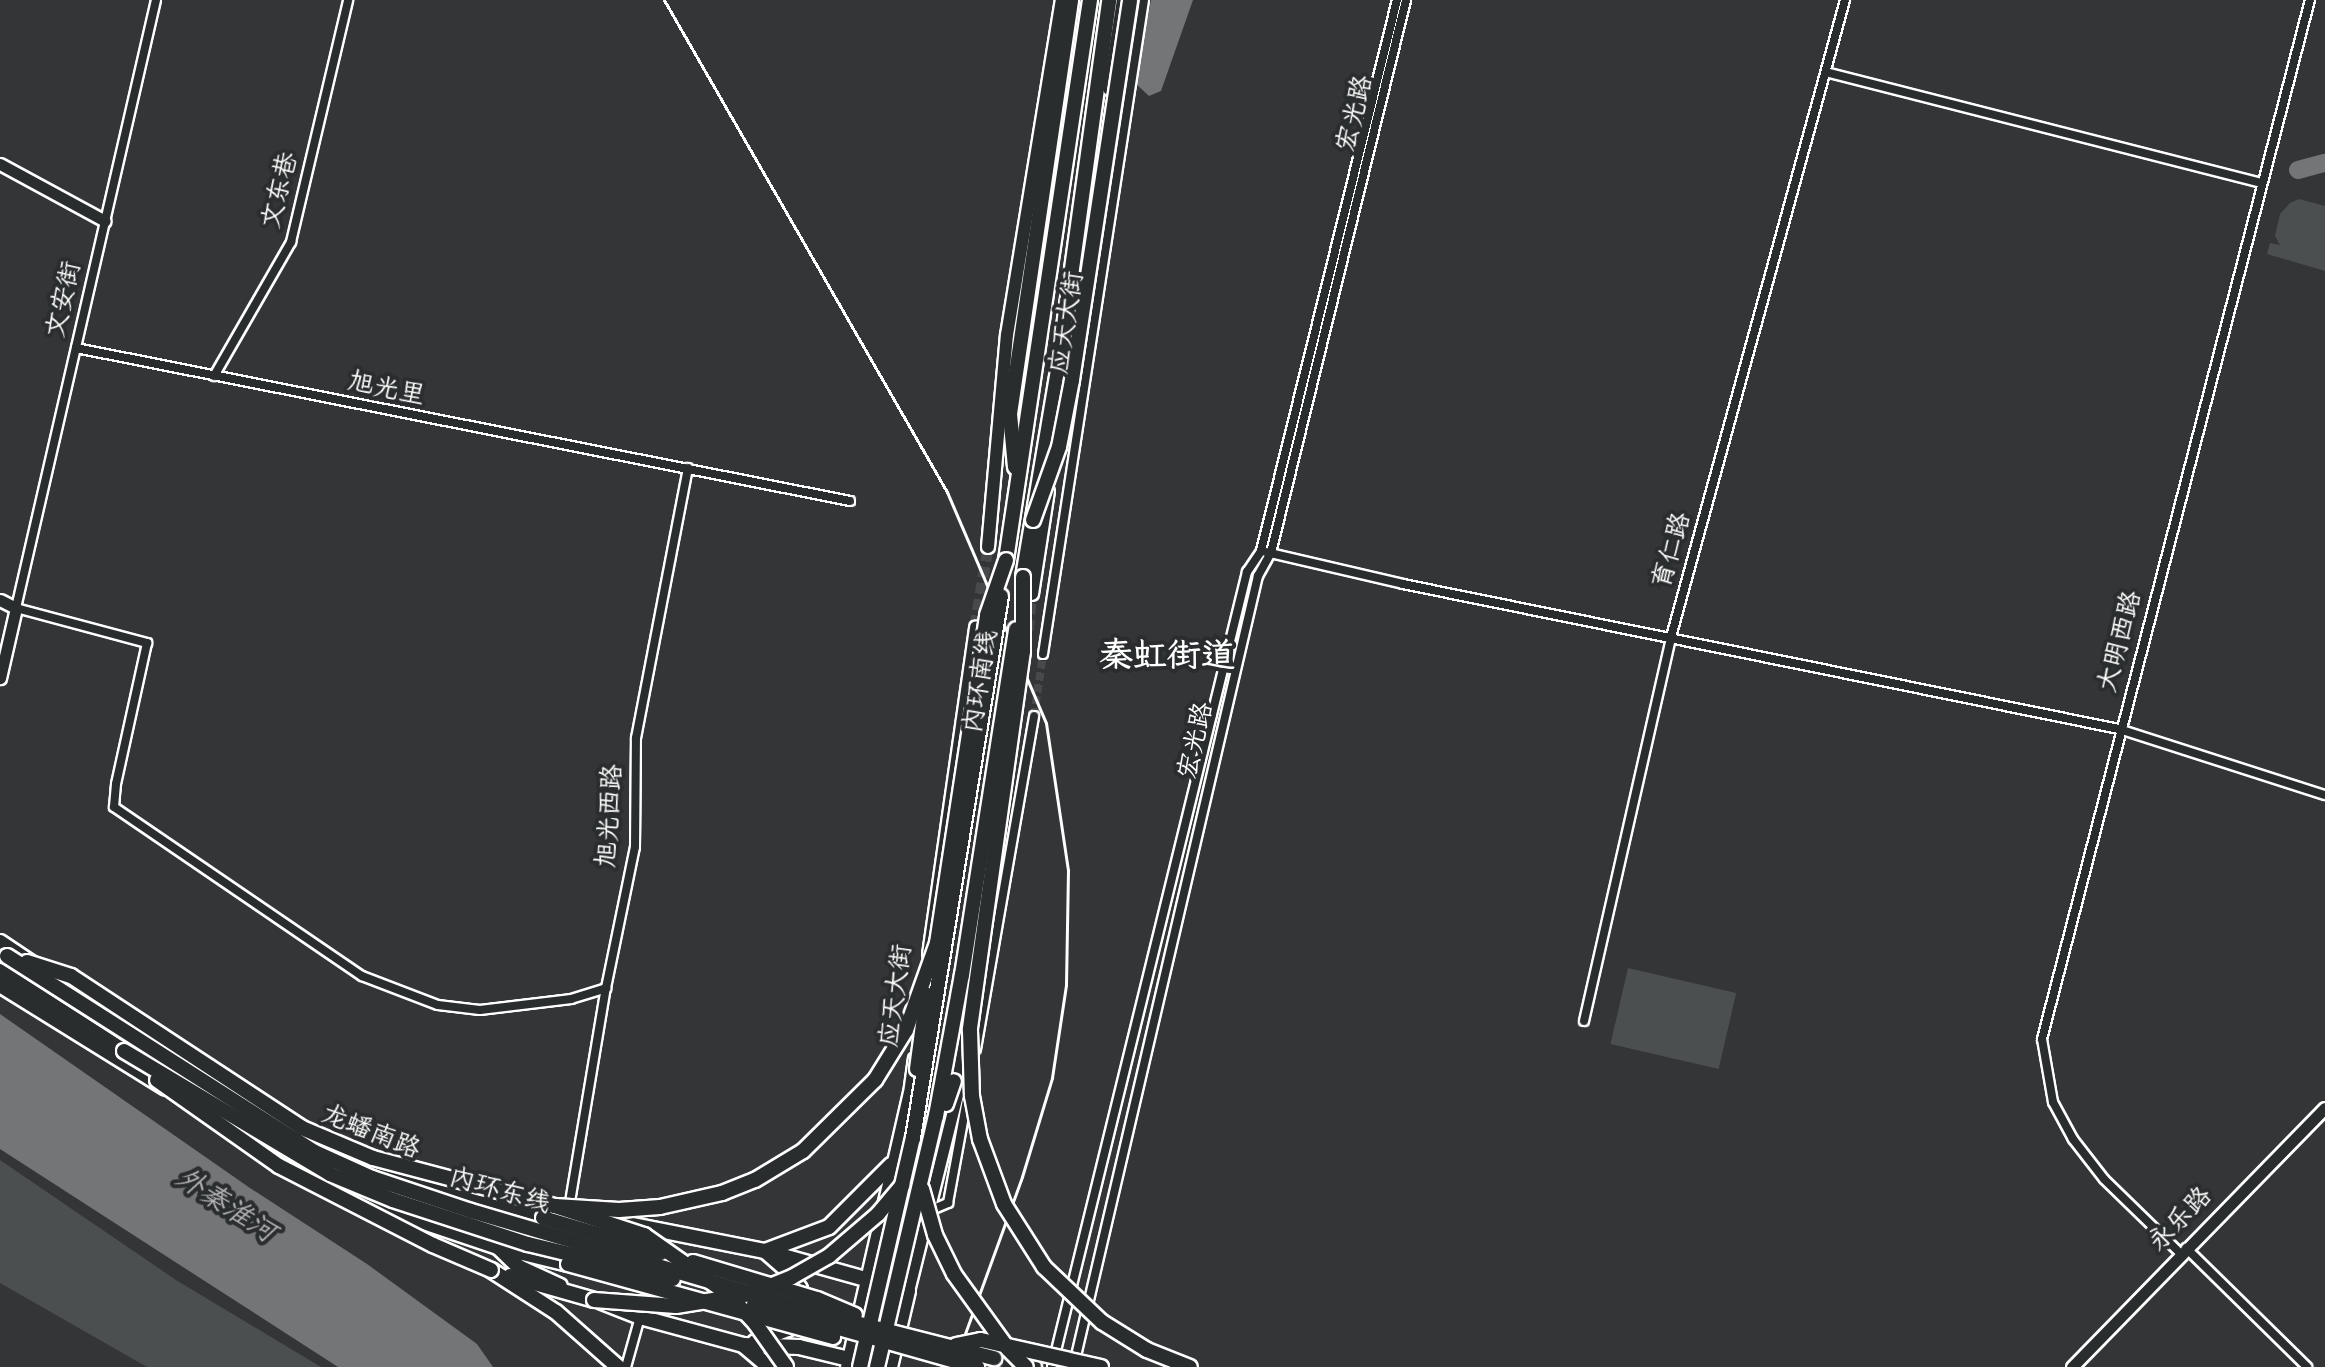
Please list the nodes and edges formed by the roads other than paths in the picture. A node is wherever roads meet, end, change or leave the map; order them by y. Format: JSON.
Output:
{"nodes":[{"id":1,"x":156,"y":0,"type":"edge"},
{"id":2,"x":348,"y":0,"type":"edge"},
{"id":3,"x":1062,"y":0,"type":"edge"},
{"id":4,"x":1071,"y":0,"type":"edge"},
{"id":5,"x":1090,"y":0,"type":"edge"},
{"id":6,"x":1109,"y":0,"type":"edge"},
{"id":7,"x":1123,"y":0,"type":"edge"},
{"id":8,"x":1130,"y":0,"type":"edge"},
{"id":9,"x":1144,"y":0,"type":"edge"},
{"id":10,"x":1397,"y":0,"type":"edge"},
{"id":11,"x":1406,"y":0,"type":"edge"},
{"id":12,"x":1845,"y":0,"type":"edge"},
{"id":13,"x":2310,"y":0,"type":"edge"},
{"id":14,"x":1826,"y":72,"type":"junction"},
{"id":15,"x":0,"y":164,"type":"edge"},
{"id":16,"x":2262,"y":183,"type":"junction"},
{"id":17,"x":105,"y":221,"type":"junction"},
{"id":18,"x":76,"y":348,"type":"junction"},
{"id":19,"x":214,"y":376,"type":"junction"},
{"id":20,"x":688,"y":468,"type":"junction"},
{"id":21,"x":1017,"y":487,"type":"junction"},
{"id":22,"x":850,"y":501,"type":"dead end"},
{"id":23,"x":1033,"y":520,"type":"junction"},
{"id":24,"x":988,"y":547,"type":"tunnel mouth"},
{"id":25,"x":1266,"y":552,"type":"junction"},
{"id":26,"x":1006,"y":560,"type":"junction"},
{"id":27,"x":1023,"y":577,"type":"junction"},
{"id":28,"x":1032,"y":594,"type":"tunnel mouth"},
{"id":29,"x":0,"y":600,"type":"edge"},
{"id":30,"x":16,"y":608,"type":"junction"},
{"id":31,"x":975,"y":626,"type":"tunnel mouth"},
{"id":32,"x":1671,"y":637,"type":"junction"},
{"id":33,"x":1043,"y":654,"type":"tunnel mouth"},
{"id":34,"x":0,"y":678,"type":"edge"},
{"id":35,"x":1034,"y":716,"type":"tunnel mouth"},
{"id":36,"x":1017,"y":726,"type":"dead end"},
{"id":37,"x":2119,"y":729,"type":"junction"},
{"id":38,"x":2325,"y":795,"type":"edge"},
{"id":39,"x":937,"y":943,"type":"junction"},
{"id":40,"x":979,"y":948,"type":"junction"},
{"id":41,"x":2,"y":950,"type":"edge"},
{"id":42,"x":0,"y":971,"type":"edge"},
{"id":43,"x":0,"y":984,"type":"edge"},
{"id":44,"x":606,"y":988,"type":"junction"},
{"id":45,"x":52,"y":1005,"type":"junction"},
{"id":46,"x":1584,"y":1021,"type":"dead end"},
{"id":47,"x":124,"y":1051,"type":"junction"},
{"id":48,"x":2325,"y":1108,"type":"edge"},
{"id":49,"x":891,"y":1165,"type":"junction"},
{"id":50,"x":465,"y":1193,"type":"junction"},
{"id":51,"x":561,"y":1210,"type":"junction"},
{"id":52,"x":929,"y":1211,"type":"junction"},
{"id":53,"x":498,"y":1247,"type":"junction"},
{"id":54,"x":765,"y":1251,"type":"junction"},
{"id":55,"x":2184,"y":1251,"type":"junction"},
{"id":56,"x":491,"y":1270,"type":"junction"},
{"id":57,"x":866,"y":1281,"type":"junction"},
{"id":58,"x":908,"y":1291,"type":"junction"},
{"id":59,"x":640,"y":1317,"type":"junction"},
{"id":60,"x":895,"y":1338,"type":"junction"},
{"id":61,"x":743,"y":1345,"type":"junction"},
{"id":62,"x":1056,"y":1351,"type":"junction"},
{"id":63,"x":1076,"y":1356,"type":"junction"},
{"id":64,"x":952,"y":1358,"type":"edge"},
{"id":65,"x":851,"y":1364,"type":"edge"},
{"id":66,"x":618,"y":1367,"type":"edge"},
{"id":67,"x":626,"y":1367,"type":"edge"},
{"id":68,"x":769,"y":1367,"type":"edge"},
{"id":69,"x":786,"y":1367,"type":"edge"},
{"id":70,"x":880,"y":1367,"type":"edge"},
{"id":71,"x":890,"y":1367,"type":"edge"},
{"id":72,"x":977,"y":1367,"type":"edge"},
{"id":73,"x":1026,"y":1367,"type":"edge"},
{"id":74,"x":1034,"y":1367,"type":"edge"},
{"id":75,"x":1052,"y":1367,"type":"edge"},
{"id":76,"x":1074,"y":1367,"type":"edge"},
{"id":77,"x":1101,"y":1367,"type":"edge"},
{"id":78,"x":1190,"y":1367,"type":"edge"},
{"id":79,"x":2072,"y":1367,"type":"edge"},
{"id":80,"x":2307,"y":1367,"type":"edge"}],
"edges":[{"from":1,"to":17,"type":"street","name":"文安街"},
{"from":2,"to":19,"type":"street","name":"文东巷"},
{"from":3,"to":24,"type":"main road"},
{"from":4,"to":21,"type":"main road"},
{"from":5,"to":21,"type":"main road","name":"内环南线"},
{"from":6,"to":23,"type":"main road","name":"内环南线","bridge":true},
{"from":7,"to":28,"type":"main road","name":"应天大街"},
{"from":8,"to":23,"type":"main road","bridge":true},
{"from":9,"to":33,"type":"street","name":"应天大街"},
{"from":10,"to":25,"type":"street","name":"宏光路"},
{"from":11,"to":25,"type":"street","name":"宏光路"},
{"from":12,"to":14,"type":"street","name":"育仁路"},
{"from":13,"to":16,"type":"street","name":"大明西路"},
{"from":14,"to":16,"type":"street"},
{"from":14,"to":32,"type":"street","name":"育仁路"},
{"from":15,"to":17,"type":"street"},
{"from":16,"to":37,"type":"street","name":"大明西路"},
{"from":17,"to":18,"type":"street","name":"文安街"},
{"from":18,"to":19,"type":"street","name":"旭光里"},
{"from":18,"to":30,"type":"street","name":"文安街"},
{"from":19,"to":20,"type":"street","name":"旭光里"},
{"from":20,"to":22,"type":"street","name":"旭光里"},
{"from":20,"to":44,"type":"street","name":"旭光西路"},
{"from":21,"to":26,"type":"main road","name":"内环南线"},
{"from":23,"to":27,"type":"main road","name":"内环南线"},
{"from":25,"to":32,"type":"street"},
{"from":25,"to":62,"type":"street","name":"宏光路"},
{"from":25,"to":63,"type":"street","name":"宏光路"},
{"from":26,"to":39,"type":"main road","bridge":true},
{"from":26,"to":65,"type":"main road","name":"内环南线","bridge":true},
{"from":27,"to":40,"type":"main road","bridge":true},
{"from":27,"to":70,"type":"main road","name":"内环南线","bridge":true},
{"from":29,"to":30,"type":"street"},
{"from":30,"to":34,"type":"street"},
{"from":30,"to":44,"type":"street"},
{"from":31,"to":49,"type":"street","name":"应天大街"},
{"from":32,"to":37,"type":"street"},
{"from":32,"to":46,"type":"street","name":"育仁路"},
{"from":35,"to":52,"type":"street"},
{"from":36,"to":52,"type":"street"},
{"from":37,"to":38,"type":"street"},
{"from":37,"to":55,"type":"street","name":"大明西路"},
{"from":39,"to":51,"type":"main road","bridge":true},
{"from":39,"to":73,"type":"main road","bridge":true},
{"from":40,"to":56,"type":"main road","bridge":true},
{"from":40,"to":78,"type":"main road","bridge":true},
{"from":41,"to":50,"type":"main road","name":"龙蟠南路"},
{"from":41,"to":51,"type":"main road","bridge":true},
{"from":41,"to":60,"type":"main road","name":"内环东线","bridge":true},
{"from":42,"to":45,"type":"main road","name":"内环东线"},
{"from":43,"to":45,"type":"main road"},
{"from":43,"to":53,"type":"main road"},
{"from":44,"to":51,"type":"street","name":"旭光西路"},
{"from":45,"to":47,"type":"main road","name":"内环东线"},
{"from":47,"to":56,"type":"main road","bridge":true},
{"from":47,"to":60,"type":"main road","name":"内环东线","bridge":true},
{"from":48,"to":55,"type":"street","name":"永乐路"},
{"from":49,"to":54,"type":"main road"},
{"from":49,"to":57,"type":"street","name":"应天大街"},
{"from":50,"to":51,"type":"main road","name":"龙蟠南路"},
{"from":50,"to":60,"type":"main road","bridge":true},
{"from":51,"to":54,"type":"main road","name":"龙蟠南路"},
{"from":51,"to":69,"type":"main road","bridge":true},
{"from":52,"to":58,"type":"street"},
{"from":53,"to":59,"type":"main road"},
{"from":53,"to":60,"type":"main road","bridge":true},
{"from":54,"to":57,"type":"main road","name":"龙蟠南路"},
{"from":54,"to":61,"type":"main road"},
{"from":55,"to":79,"type":"street","name":"永乐路"},
{"from":55,"to":80,"type":"street","name":"大明西路"},
{"from":56,"to":66,"type":"main road"},
{"from":57,"to":58,"type":"main road","name":"龙蟠南路"},
{"from":57,"to":65,"type":"street","name":"应天大街"},
{"from":58,"to":71,"type":"main road"},
{"from":59,"to":61,"type":"main road"},
{"from":59,"to":67,"type":"street"},
{"from":60,"to":64,"type":"main road","name":"内环东线","bridge":true},
{"from":61,"to":65,"type":"main road"},
{"from":61,"to":68,"type":"main road"},
{"from":62,"to":63,"type":"street"},
{"from":62,"to":75,"type":"street","name":"宏光路"},
{"from":63,"to":76,"type":"street","name":"宏光路"},
{"from":64,"to":72,"type":"main road","name":"内环东线","bridge":true},
{"from":64,"to":74,"type":"main road","name":"内环东线","bridge":true},
{"from":64,"to":77,"type":"main road","bridge":true},
{"from":65,"to":70,"type":"main road"}]}
